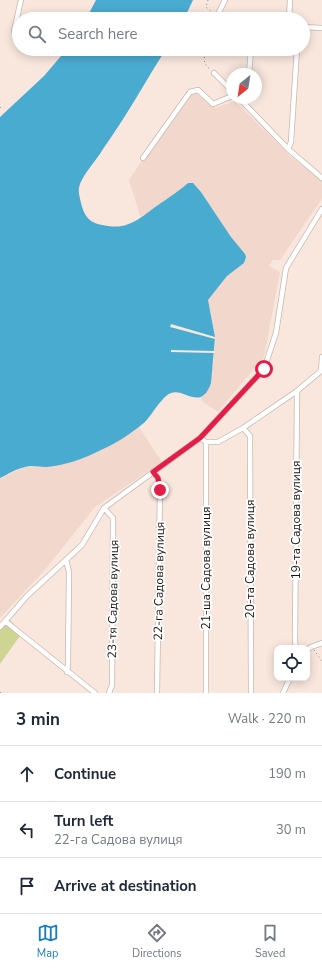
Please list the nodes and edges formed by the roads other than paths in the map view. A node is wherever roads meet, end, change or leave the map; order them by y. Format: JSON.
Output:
{"nodes":[{"id":1,"x":21,"y":0,"type":"edge"},
{"id":2,"x":225,"y":0,"type":"edge"},
{"id":3,"x":290,"y":0,"type":"edge"},
{"id":4,"x":18,"y":12,"type":"edge"},
{"id":5,"x":219,"y":12,"type":"edge"},
{"id":6,"x":289,"y":12,"type":"edge"},
{"id":7,"x":310,"y":27,"type":"edge"},
{"id":8,"x":322,"y":28,"type":"edge"},
{"id":9,"x":250,"y":56,"type":"edge"},
{"id":10,"x":297,"y":56,"type":"edge"},
{"id":11,"x":249,"y":68,"type":"edge"},
{"id":12,"x":214,"y":73,"type":"road end"},
{"id":13,"x":226,"y":85,"type":"edge"},
{"id":14,"x":226,"y":99,"type":"edge"},
{"id":15,"x":246,"y":106,"type":"edge"},
{"id":16,"x":288,"y":149,"type":"junction"},
{"id":17,"x":143,"y":158,"type":"dead end"},
{"id":18,"x":322,"y":178,"type":"edge"},
{"id":19,"x":322,"y":209,"type":"edge"},
{"id":20,"x":322,"y":357,"type":"edge"},
{"id":21,"x":322,"y":371,"type":"edge"},
{"id":22,"x":297,"y":391,"type":"junction"},
{"id":23,"x":243,"y":428,"type":"junction"},
{"id":24,"x":200,"y":438,"type":"junction"},
{"id":25,"x":206,"y":442,"type":"junction"},
{"id":26,"x":153,"y":472,"type":"junction"},
{"id":27,"x":104,"y":508,"type":"junction"},
{"id":28,"x":66,"y":560,"type":"junction"},
{"id":29,"x":5,"y":620,"type":"junction"},
{"id":30,"x":0,"y":627,"type":"edge"},
{"id":31,"x":322,"y":642,"type":"edge"},
{"id":32,"x":296,"y":645,"type":"edge"},
{"id":33,"x":310,"y":648,"type":"edge"},
{"id":34,"x":67,"y":672,"type":"junction"},
{"id":35,"x":289,"y":681,"type":"edge"},
{"id":36,"x":95,"y":693,"type":"edge"},
{"id":37,"x":109,"y":693,"type":"edge"},
{"id":38,"x":157,"y":693,"type":"edge"},
{"id":39,"x":206,"y":693,"type":"edge"},
{"id":40,"x":251,"y":693,"type":"edge"},
{"id":41,"x":283,"y":693,"type":"edge"}],
"edges":[{"from":1,"to":4,"type":"street"},
{"from":2,"to":5,"type":"street"},
{"from":3,"to":6,"type":"street"},
{"from":7,"to":8,"type":"street"},
{"from":9,"to":11,"type":"street"},
{"from":10,"to":16,"type":"street"},
{"from":12,"to":13,"type":"street"},
{"from":14,"to":17,"type":"street"},
{"from":15,"to":16,"type":"street"},
{"from":16,"to":18,"type":"street"},
{"from":19,"to":24,"type":"street"},
{"from":20,"to":21,"type":"street"},
{"from":21,"to":22,"type":"street"},
{"from":22,"to":23,"type":"street"},
{"from":22,"to":32,"type":"street","name":"19-та Садова вулиця"},
{"from":23,"to":25,"type":"street"},
{"from":23,"to":40,"type":"street","name":"20-та Садова вулиця"},
{"from":24,"to":25,"type":"street"},
{"from":24,"to":26,"type":"street"},
{"from":25,"to":39,"type":"street","name":"21-ша Садова вулиця"},
{"from":26,"to":27,"type":"street"},
{"from":26,"to":38,"type":"street","name":"22-га Садова вулиця"},
{"from":27,"to":28,"type":"street"},
{"from":27,"to":37,"type":"street","name":"23-тя Садова вулиця"},
{"from":28,"to":29,"type":"street"},
{"from":28,"to":34,"type":"street"},
{"from":29,"to":30,"type":"street"},
{"from":29,"to":34,"type":"street"},
{"from":31,"to":33,"type":"street"},
{"from":34,"to":36,"type":"street"},
{"from":35,"to":41,"type":"street"}]}
